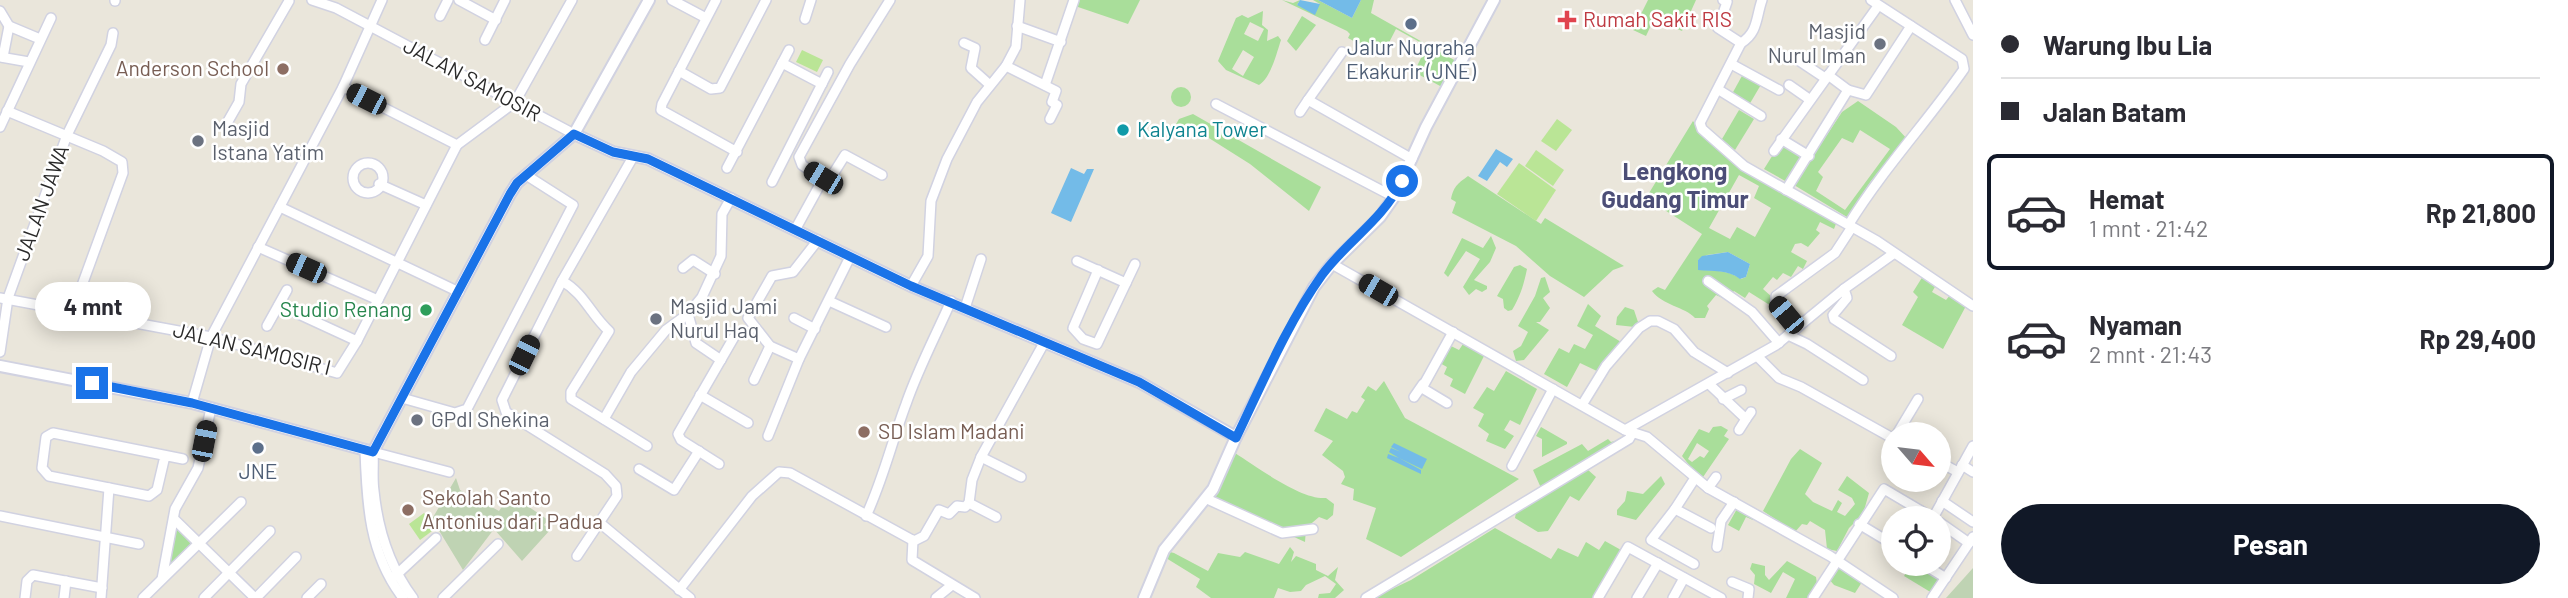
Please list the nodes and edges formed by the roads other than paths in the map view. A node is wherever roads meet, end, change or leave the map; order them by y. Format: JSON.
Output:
{"nodes":[{"id":1,"x":284,"y":0,"type":"edge"},
{"id":2,"x":292,"y":0,"type":"edge"},
{"id":3,"x":312,"y":0,"type":"edge"},
{"id":4,"x":382,"y":0,"type":"edge"},
{"id":5,"x":448,"y":0,"type":"edge"},
{"id":6,"x":459,"y":0,"type":"edge"},
{"id":7,"x":505,"y":0,"type":"edge"},
{"id":8,"x":572,"y":0,"type":"edge"},
{"id":9,"x":649,"y":0,"type":"edge"},
{"id":10,"x":672,"y":0,"type":"edge"},
{"id":11,"x":716,"y":0,"type":"edge"},
{"id":12,"x":766,"y":0,"type":"edge"},
{"id":13,"x":811,"y":0,"type":"edge"},
{"id":14,"x":890,"y":0,"type":"edge"},
{"id":15,"x":1020,"y":0,"type":"edge"},
{"id":16,"x":1073,"y":0,"type":"edge"},
{"id":17,"x":1494,"y":0,"type":"edge"},
{"id":18,"x":1723,"y":0,"type":"edge"},
{"id":19,"x":1762,"y":0,"type":"edge"},
{"id":20,"x":1955,"y":0,"type":"edge"},
{"id":21,"x":1874,"y":3,"type":"edge"},
{"id":22,"x":338,"y":4,"type":"edge"},
{"id":23,"x":0,"y":11,"type":"edge"},
{"id":24,"x":440,"y":16,"type":"dead end"},
{"id":25,"x":51,"y":18,"type":"dead end"},
{"id":26,"x":706,"y":18,"type":"junction"},
{"id":27,"x":805,"y":19,"type":"dead end"},
{"id":28,"x":496,"y":20,"type":"junction"},
{"id":29,"x":9,"y":26,"type":"junction"},
{"id":30,"x":369,"y":26,"type":"junction"},
{"id":31,"x":1017,"y":26,"type":"junction"},
{"id":32,"x":1911,"y":26,"type":"junction"},
{"id":33,"x":113,"y":33,"type":"dead end"},
{"id":34,"x":1973,"y":35,"type":"edge"},
{"id":35,"x":40,"y":39,"type":"junction"},
{"id":36,"x":485,"y":40,"type":"dead end"},
{"id":37,"x":1061,"y":42,"type":"junction"},
{"id":38,"x":964,"y":43,"type":"dead end"},
{"id":39,"x":1741,"y":43,"type":"junction"},
{"id":40,"x":789,"y":50,"type":"dead end"},
{"id":41,"x":1342,"y":52,"type":"dead end"},
{"id":42,"x":1,"y":57,"type":"edge"},
{"id":43,"x":1798,"y":60,"type":"dead end"},
{"id":44,"x":29,"y":62,"type":"junction"},
{"id":45,"x":1968,"y":62,"type":"edge"},
{"id":46,"x":782,"y":63,"type":"junction"},
{"id":47,"x":1733,"y":65,"type":"junction"},
{"id":48,"x":1006,"y":66,"type":"junction"},
{"id":49,"x":678,"y":71,"type":"junction"},
{"id":50,"x":828,"y":72,"type":"dead end"},
{"id":51,"x":1826,"y":76,"type":"junction"},
{"id":52,"x":822,"y":84,"type":"junction"},
{"id":53,"x":990,"y":85,"type":"junction"},
{"id":54,"x":1045,"y":85,"type":"junction"},
{"id":55,"x":343,"y":87,"type":"junction"},
{"id":56,"x":1719,"y":90,"type":"junction"},
{"id":57,"x":1849,"y":90,"type":"junction"},
{"id":58,"x":1809,"y":99,"type":"junction"},
{"id":59,"x":1308,"y":100,"type":"junction"},
{"id":60,"x":515,"y":102,"type":"junction"},
{"id":61,"x":1216,"y":104,"type":"dead end"},
{"id":62,"x":5,"y":107,"type":"edge"},
{"id":63,"x":1300,"y":112,"type":"dead end"},
{"id":64,"x":1761,"y":116,"type":"dead end"},
{"id":65,"x":1048,"y":118,"type":"dead end"},
{"id":66,"x":227,"y":123,"type":"dead end"},
{"id":67,"x":0,"y":127,"type":"edge"},
{"id":68,"x":574,"y":134,"type":"junction"},
{"id":69,"x":67,"y":135,"type":"junction"},
{"id":70,"x":1781,"y":139,"type":"junction"},
{"id":71,"x":457,"y":145,"type":"junction"},
{"id":72,"x":1774,"y":151,"type":"dead end"},
{"id":73,"x":737,"y":152,"type":"junction"},
{"id":74,"x":1810,"y":156,"type":"junction"},
{"id":75,"x":633,"y":158,"type":"junction"},
{"id":76,"x":1412,"y":159,"type":"junction"},
{"id":77,"x":727,"y":168,"type":"dead end"},
{"id":78,"x":526,"y":175,"type":"junction"},
{"id":79,"x":882,"y":175,"type":"dead end"},
{"id":80,"x":823,"y":178,"type":"junction"},
{"id":81,"x":772,"y":182,"type":"dead end"},
{"id":82,"x":379,"y":184,"type":"dead end"},
{"id":83,"x":1786,"y":190,"type":"junction"},
{"id":84,"x":1394,"y":197,"type":"junction"},
{"id":85,"x":732,"y":198,"type":"junction"},
{"id":86,"x":426,"y":205,"type":"junction"},
{"id":87,"x":279,"y":207,"type":"junction"},
{"id":88,"x":1850,"y":226,"type":"junction"},
{"id":89,"x":795,"y":230,"type":"junction"},
{"id":90,"x":818,"y":240,"type":"junction"},
{"id":91,"x":258,"y":247,"type":"junction"},
{"id":92,"x":1893,"y":254,"type":"junction"},
{"id":93,"x":850,"y":257,"type":"junction"},
{"id":94,"x":981,"y":259,"type":"dead end"},
{"id":95,"x":398,"y":261,"type":"junction"},
{"id":96,"x":1077,"y":261,"type":"dead end"},
{"id":97,"x":1135,"y":264,"type":"dead end"},
{"id":98,"x":1332,"y":264,"type":"junction"},
{"id":99,"x":683,"y":268,"type":"dead end"},
{"id":100,"x":1097,"y":270,"type":"junction"},
{"id":101,"x":715,"y":274,"type":"junction"},
{"id":102,"x":562,"y":281,"type":"junction"},
{"id":103,"x":1708,"y":281,"type":"dead end"},
{"id":104,"x":1126,"y":283,"type":"junction"},
{"id":105,"x":911,"y":286,"type":"junction"},
{"id":106,"x":1844,"y":289,"type":"junction"},
{"id":107,"x":287,"y":290,"type":"dead end"},
{"id":108,"x":459,"y":292,"type":"junction"},
{"id":109,"x":4,"y":298,"type":"edge"},
{"id":110,"x":378,"y":300,"type":"junction"},
{"id":111,"x":829,"y":301,"type":"junction"},
{"id":112,"x":951,"y":301,"type":"junction"},
{"id":113,"x":279,"y":305,"type":"junction"},
{"id":114,"x":1973,"y":306,"type":"edge"},
{"id":115,"x":965,"y":308,"type":"junction"},
{"id":116,"x":74,"y":310,"type":"junction"},
{"id":117,"x":688,"y":314,"type":"junction"},
{"id":118,"x":794,"y":318,"type":"dead end"},
{"id":119,"x":267,"y":326,"type":"dead end"},
{"id":120,"x":886,"y":327,"type":"dead end"},
{"id":121,"x":1797,"y":328,"type":"junction"},
{"id":122,"x":815,"y":329,"type":"junction"},
{"id":123,"x":737,"y":332,"type":"dead end"},
{"id":124,"x":1453,"y":332,"type":"junction"},
{"id":125,"x":1788,"y":335,"type":"junction"},
{"id":126,"x":211,"y":337,"type":"junction"},
{"id":127,"x":1083,"y":339,"type":"junction"},
{"id":128,"x":357,"y":341,"type":"junction"},
{"id":129,"x":1044,"y":343,"type":"junction"},
{"id":130,"x":1779,"y":343,"type":"junction"},
{"id":131,"x":770,"y":346,"type":"junction"},
{"id":132,"x":0,"y":352,"type":"edge"},
{"id":133,"x":1076,"y":355,"type":"junction"},
{"id":134,"x":1891,"y":356,"type":"dead end"},
{"id":135,"x":1758,"y":357,"type":"junction"},
{"id":136,"x":799,"y":359,"type":"junction"},
{"id":137,"x":721,"y":360,"type":"junction"},
{"id":138,"x":0,"y":366,"type":"edge"},
{"id":139,"x":1728,"y":373,"type":"junction"},
{"id":140,"x":754,"y":380,"type":"dead end"},
{"id":141,"x":1863,"y":380,"type":"dead end"},
{"id":142,"x":1423,"y":384,"type":"junction"},
{"id":143,"x":1709,"y":384,"type":"junction"},
{"id":144,"x":1553,"y":389,"type":"junction"},
{"id":145,"x":1741,"y":390,"type":"dead end"},
{"id":146,"x":700,"y":395,"type":"junction"},
{"id":147,"x":1414,"y":397,"type":"dead end"},
{"id":148,"x":402,"y":398,"type":"junction"},
{"id":149,"x":1723,"y":398,"type":"junction"},
{"id":150,"x":1917,"y":399,"type":"dead end"},
{"id":151,"x":192,"y":403,"type":"junction"},
{"id":152,"x":1447,"y":403,"type":"dead end"},
{"id":153,"x":1583,"y":405,"type":"junction"},
{"id":154,"x":211,"y":408,"type":"junction"},
{"id":155,"x":604,"y":419,"type":"junction"},
{"id":156,"x":1904,"y":422,"type":"edge"},
{"id":157,"x":748,"y":423,"type":"dead end"},
{"id":158,"x":1738,"y":430,"type":"dead end"},
{"id":159,"x":1629,"y":431,"type":"junction"},
{"id":160,"x":1881,"y":432,"type":"edge"},
{"id":161,"x":768,"y":436,"type":"dead end"},
{"id":162,"x":1236,"y":438,"type":"junction"},
{"id":163,"x":647,"y":446,"type":"dead end"},
{"id":164,"x":1973,"y":446,"type":"edge"},
{"id":165,"x":699,"y":451,"type":"junction"},
{"id":166,"x":369,"y":452,"type":"junction"},
{"id":167,"x":165,"y":456,"type":"junction"},
{"id":168,"x":981,"y":457,"type":"junction"},
{"id":169,"x":183,"y":460,"type":"dead end"},
{"id":170,"x":719,"y":464,"type":"dead end"},
{"id":171,"x":1512,"y":466,"type":"dead end"},
{"id":172,"x":1951,"y":466,"type":"edge"},
{"id":173,"x":639,"y":469,"type":"dead end"},
{"id":174,"x":1960,"y":469,"type":"junction"},
{"id":175,"x":449,"y":472,"type":"dead end"},
{"id":176,"x":1973,"y":472,"type":"edge"},
{"id":177,"x":1021,"y":477,"type":"dead end"},
{"id":178,"x":1716,"y":477,"type":"dead end"},
{"id":179,"x":1695,"y":478,"type":"junction"},
{"id":180,"x":109,"y":488,"type":"junction"},
{"id":181,"x":1708,"y":488,"type":"junction"},
{"id":182,"x":1207,"y":499,"type":"junction"},
{"id":183,"x":1942,"y":501,"type":"junction"},
{"id":184,"x":241,"y":502,"type":"dead end"},
{"id":185,"x":1734,"y":502,"type":"junction"},
{"id":186,"x":969,"y":503,"type":"junction"},
{"id":187,"x":1913,"y":506,"type":"edge"},
{"id":188,"x":1939,"y":506,"type":"edge"},
{"id":189,"x":1675,"y":509,"type":"junction"},
{"id":190,"x":0,"y":516,"type":"edge"},
{"id":191,"x":866,"y":516,"type":"junction"},
{"id":192,"x":996,"y":517,"type":"dead end"},
{"id":193,"x":174,"y":519,"type":"junction"},
{"id":194,"x":1973,"y":522,"type":"edge"},
{"id":195,"x":600,"y":523,"type":"junction"},
{"id":196,"x":1859,"y":524,"type":"junction"},
{"id":197,"x":1711,"y":528,"type":"dead end"},
{"id":198,"x":1951,"y":529,"type":"edge"},
{"id":199,"x":1313,"y":530,"type":"dead end"},
{"id":200,"x":270,"y":531,"type":"dead end"},
{"id":201,"x":1881,"y":537,"type":"edge"},
{"id":202,"x":104,"y":538,"type":"junction"},
{"id":203,"x":436,"y":538,"type":"dead end"},
{"id":204,"x":1971,"y":540,"type":"edge"},
{"id":205,"x":913,"y":541,"type":"junction"},
{"id":206,"x":199,"y":543,"type":"junction"},
{"id":207,"x":139,"y":544,"type":"dead end"},
{"id":208,"x":498,"y":544,"type":"dead end"},
{"id":209,"x":1717,"y":547,"type":"dead end"},
{"id":210,"x":577,"y":556,"type":"dead end"},
{"id":211,"x":296,"y":557,"type":"dead end"},
{"id":212,"x":1837,"y":560,"type":"junction"},
{"id":213,"x":1657,"y":563,"type":"junction"},
{"id":214,"x":1695,"y":564,"type":"dead end"},
{"id":215,"x":229,"y":573,"type":"junction"},
{"id":216,"x":1943,"y":576,"type":"edge"},
{"id":217,"x":393,"y":578,"type":"junction"},
{"id":218,"x":1684,"y":578,"type":"junction"},
{"id":219,"x":1946,"y":578,"type":"junction"},
{"id":220,"x":162,"y":579,"type":"junction"},
{"id":221,"x":66,"y":581,"type":"junction"},
{"id":222,"x":1732,"y":582,"type":"dead end"},
{"id":223,"x":321,"y":584,"type":"dead end"},
{"id":224,"x":952,"y":585,"type":"junction"},
{"id":225,"x":680,"y":590,"type":"junction"},
{"id":226,"x":101,"y":593,"type":"edge"},
{"id":227,"x":1707,"y":595,"type":"edge"},
{"id":228,"x":25,"y":598,"type":"edge"},
{"id":229,"x":64,"y":598,"type":"edge"},
{"id":230,"x":143,"y":598,"type":"edge"},
{"id":231,"x":204,"y":598,"type":"edge"},
{"id":232,"x":255,"y":598,"type":"edge"},
{"id":233,"x":307,"y":598,"type":"edge"},
{"id":234,"x":403,"y":598,"type":"edge"},
{"id":235,"x":413,"y":598,"type":"edge"},
{"id":236,"x":443,"y":598,"type":"edge"},
{"id":237,"x":690,"y":598,"type":"edge"},
{"id":238,"x":936,"y":598,"type":"edge"},
{"id":239,"x":975,"y":598,"type":"edge"},
{"id":240,"x":1144,"y":598,"type":"edge"},
{"id":241,"x":1366,"y":598,"type":"edge"},
{"id":242,"x":1598,"y":598,"type":"edge"},
{"id":243,"x":1637,"y":598,"type":"edge"},
{"id":244,"x":1672,"y":598,"type":"edge"},
{"id":245,"x":1721,"y":598,"type":"edge"},
{"id":246,"x":1748,"y":598,"type":"edge"},
{"id":247,"x":1814,"y":598,"type":"edge"},
{"id":248,"x":1892,"y":598,"type":"edge"},
{"id":249,"x":1932,"y":598,"type":"edge"}],
"edges":[{"from":1,"to":2,"type":"street"},
{"from":2,"to":66,"type":"street"},
{"from":3,"to":22,"type":"street","name":"JALAN SAMOSIR"},
{"from":4,"to":30,"type":"street"},
{"from":5,"to":24,"type":"street"},
{"from":6,"to":28,"type":"street"},
{"from":7,"to":28,"type":"street"},
{"from":8,"to":60,"type":"street"},
{"from":9,"to":68,"type":"street"},
{"from":10,"to":26,"type":"street"},
{"from":11,"to":26,"type":"street"},
{"from":12,"to":49,"type":"street"},
{"from":13,"to":27,"type":"street"},
{"from":14,"to":80,"type":"street"},
{"from":15,"to":31,"type":"street"},
{"from":16,"to":37,"type":"street"},
{"from":17,"to":76,"type":"street"},
{"from":18,"to":39,"type":"street"},
{"from":19,"to":39,"type":"street"},
{"from":20,"to":34,"type":"street"},
{"from":21,"to":32,"type":"street"},
{"from":21,"to":51,"type":"street"},
{"from":22,"to":30,"type":"street","name":"JALAN SAMOSIR"},
{"from":23,"to":29,"type":"street"},
{"from":25,"to":35,"type":"street"},
{"from":26,"to":49,"type":"street"},
{"from":28,"to":36,"type":"street"},
{"from":29,"to":35,"type":"street"},
{"from":29,"to":42,"type":"street"},
{"from":30,"to":55,"type":"street"},
{"from":30,"to":60,"type":"street","name":"JALAN SAMOSIR"},
{"from":31,"to":37,"type":"street"},
{"from":31,"to":48,"type":"street"},
{"from":32,"to":45,"type":"street"},
{"from":32,"to":57,"type":"street"},
{"from":33,"to":69,"type":"street","name":"JALAN JAWA"},
{"from":35,"to":44,"type":"street"},
{"from":37,"to":54,"type":"street"},
{"from":38,"to":53,"type":"street"},
{"from":39,"to":47,"type":"street"},
{"from":40,"to":46,"type":"street"},
{"from":41,"to":59,"type":"street"},
{"from":42,"to":44,"type":"street"},
{"from":43,"to":51,"type":"street"},
{"from":44,"to":62,"type":"street"},
{"from":45,"to":88,"type":"street"},
{"from":46,"to":52,"type":"street"},
{"from":46,"to":73,"type":"street"},
{"from":47,"to":56,"type":"street"},
{"from":47,"to":58,"type":"street"},
{"from":48,"to":53,"type":"street"},
{"from":48,"to":54,"type":"street"},
{"from":49,"to":73,"type":"street"},
{"from":50,"to":52,"type":"street"},
{"from":51,"to":57,"type":"street"},
{"from":51,"to":58,"type":"street"},
{"from":52,"to":81,"type":"street"},
{"from":53,"to":105,"type":"street"},
{"from":54,"to":65,"type":"street"},
{"from":55,"to":71,"type":"street"},
{"from":55,"to":87,"type":"street"},
{"from":56,"to":64,"type":"street"},
{"from":56,"to":83,"type":"street"},
{"from":57,"to":74,"type":"street"},
{"from":58,"to":70,"type":"street"},
{"from":59,"to":63,"type":"street"},
{"from":59,"to":76,"type":"street"},
{"from":60,"to":68,"type":"street","name":"JALAN SAMOSIR"},
{"from":60,"to":71,"type":"street","name":"JALAN SAMOSIR I"},
{"from":61,"to":84,"type":"street"},
{"from":62,"to":67,"type":"street"},
{"from":62,"to":69,"type":"street","name":"JALAN JAWA"},
{"from":68,"to":75,"type":"street"},
{"from":68,"to":78,"type":"street"},
{"from":69,"to":109,"type":"street","name":"JALAN JAWA"},
{"from":69,"to":116,"type":"street","name":"JALAN JAWA"},
{"from":70,"to":72,"type":"street"},
{"from":70,"to":74,"type":"street"},
{"from":71,"to":86,"type":"street","name":"JALAN SAMOSIR I"},
{"from":73,"to":77,"type":"street"},
{"from":74,"to":83,"type":"street"},
{"from":75,"to":85,"type":"street"},
{"from":75,"to":102,"type":"street"},
{"from":76,"to":84,"type":"street"},
{"from":78,"to":108,"type":"street"},
{"from":78,"to":148,"type":"street"},
{"from":79,"to":80,"type":"street"},
{"from":80,"to":89,"type":"street"},
{"from":82,"to":86,"type":"street"},
{"from":83,"to":88,"type":"street"},
{"from":84,"to":98,"type":"street"},
{"from":85,"to":89,"type":"street"},
{"from":85,"to":101,"type":"street"},
{"from":86,"to":95,"type":"street","name":"JALAN SAMOSIR I"},
{"from":87,"to":91,"type":"street"},
{"from":87,"to":95,"type":"street"},
{"from":88,"to":92,"type":"street"},
{"from":88,"to":121,"type":"street"},
{"from":89,"to":90,"type":"street"},
{"from":90,"to":93,"type":"street"},
{"from":90,"to":131,"type":"street"},
{"from":91,"to":110,"type":"street"},
{"from":91,"to":126,"type":"street"},
{"from":92,"to":106,"type":"street"},
{"from":92,"to":114,"type":"street"},
{"from":93,"to":105,"type":"street"},
{"from":93,"to":111,"type":"street"},
{"from":94,"to":115,"type":"street"},
{"from":95,"to":108,"type":"street"},
{"from":95,"to":110,"type":"street","name":"JALAN SAMOSIR I"},
{"from":96,"to":100,"type":"street"},
{"from":97,"to":104,"type":"street"},
{"from":98,"to":124,"type":"street"},
{"from":98,"to":162,"type":"street"},
{"from":99,"to":101,"type":"street"},
{"from":100,"to":104,"type":"street"},
{"from":100,"to":127,"type":"street"},
{"from":101,"to":117,"type":"street"},
{"from":102,"to":155,"type":"street"},
{"from":102,"to":195,"type":"street"},
{"from":103,"to":130,"type":"street"},
{"from":104,"to":127,"type":"street"},
{"from":105,"to":112,"type":"street"},
{"from":106,"to":121,"type":"street"},
{"from":106,"to":134,"type":"street"},
{"from":107,"to":113,"type":"street"},
{"from":108,"to":148,"type":"street"},
{"from":109,"to":116,"type":"street","name":"JALAN SAMOSIR I"},
{"from":109,"to":132,"type":"street","name":"JALAN JAWA"},
{"from":110,"to":128,"type":"street","name":"JALAN SAMOSIR I"},
{"from":111,"to":120,"type":"street"},
{"from":111,"to":122,"type":"street"},
{"from":112,"to":115,"type":"street"},
{"from":112,"to":191,"type":"street"},
{"from":113,"to":119,"type":"street"},
{"from":113,"to":128,"type":"street"},
{"from":115,"to":129,"type":"street"},
{"from":116,"to":126,"type":"street","name":"JALAN SAMOSIR I"},
{"from":117,"to":137,"type":"street"},
{"from":117,"to":155,"type":"street"},
{"from":118,"to":122,"type":"street"},
{"from":121,"to":125,"type":"street"},
{"from":122,"to":136,"type":"street"},
{"from":123,"to":137,"type":"street"},
{"from":124,"to":142,"type":"street"},
{"from":124,"to":144,"type":"street"},
{"from":125,"to":130,"type":"street"},
{"from":125,"to":141,"type":"street"},
{"from":126,"to":128,"type":"street","name":"JALAN SAMOSIR I"},
{"from":126,"to":151,"type":"street"},
{"from":127,"to":133,"type":"street"},
{"from":129,"to":133,"type":"street"},
{"from":129,"to":168,"type":"street"},
{"from":130,"to":135,"type":"street"},
{"from":131,"to":136,"type":"street"},
{"from":131,"to":140,"type":"street"},
{"from":133,"to":162,"type":"street"},
{"from":135,"to":139,"type":"street"},
{"from":135,"to":160,"type":"street"},
{"from":136,"to":161,"type":"street"},
{"from":137,"to":146,"type":"street"},
{"from":138,"to":151,"type":"street"},
{"from":139,"to":143,"type":"street"},
{"from":139,"to":153,"type":"street"},
{"from":142,"to":147,"type":"street"},
{"from":142,"to":152,"type":"street"},
{"from":143,"to":149,"type":"street"},
{"from":143,"to":159,"type":"street"},
{"from":144,"to":153,"type":"street"},
{"from":144,"to":171,"type":"street"},
{"from":145,"to":149,"type":"street"},
{"from":146,"to":157,"type":"street"},
{"from":146,"to":165,"type":"street"},
{"from":148,"to":166,"type":"street"},
{"from":149,"to":158,"type":"street"},
{"from":150,"to":156,"type":"street"},
{"from":151,"to":154,"type":"street"},
{"from":153,"to":159,"type":"street"},
{"from":154,"to":166,"type":"street"},
{"from":154,"to":193,"type":"street"},
{"from":155,"to":163,"type":"street"},
{"from":159,"to":179,"type":"street"},
{"from":159,"to":241,"type":"street"},
{"from":162,"to":182,"type":"street"},
{"from":164,"to":174,"type":"street"},
{"from":165,"to":170,"type":"street"},
{"from":165,"to":173,"type":"street"},
{"from":166,"to":175,"type":"street"},
{"from":166,"to":217,"type":"street"},
{"from":167,"to":169,"type":"street"},
{"from":167,"to":180,"type":"street"},
{"from":167,"to":180,"type":"street"},
{"from":168,"to":177,"type":"street"},
{"from":168,"to":186,"type":"street"},
{"from":172,"to":174,"type":"street"},
{"from":174,"to":176,"type":"street"},
{"from":174,"to":183,"type":"street"},
{"from":178,"to":181,"type":"street"},
{"from":179,"to":181,"type":"street"},
{"from":179,"to":189,"type":"street"},
{"from":180,"to":202,"type":"street"},
{"from":181,"to":185,"type":"street"},
{"from":182,"to":199,"type":"street"},
{"from":182,"to":240,"type":"street"},
{"from":183,"to":188,"type":"street"},
{"from":183,"to":194,"type":"street"},
{"from":184,"to":206,"type":"street"},
{"from":185,"to":209,"type":"street"},
{"from":185,"to":212,"type":"street"},
{"from":186,"to":192,"type":"street"},
{"from":186,"to":205,"type":"street"},
{"from":187,"to":196,"type":"street"},
{"from":189,"to":197,"type":"street"},
{"from":189,"to":214,"type":"street"},
{"from":190,"to":202,"type":"street"},
{"from":191,"to":205,"type":"street"},
{"from":191,"to":225,"type":"street"},
{"from":193,"to":206,"type":"street"},
{"from":193,"to":220,"type":"street"},
{"from":195,"to":210,"type":"street"},
{"from":195,"to":225,"type":"street"},
{"from":196,"to":201,"type":"street"},
{"from":196,"to":212,"type":"street"},
{"from":198,"to":204,"type":"street"},
{"from":200,"to":215,"type":"street"},
{"from":202,"to":207,"type":"street"},
{"from":202,"to":226,"type":"street"},
{"from":203,"to":217,"type":"street"},
{"from":204,"to":219,"type":"street"},
{"from":205,"to":224,"type":"street"},
{"from":206,"to":215,"type":"street"},
{"from":206,"to":220,"type":"street"},
{"from":208,"to":236,"type":"street"},
{"from":211,"to":232,"type":"street"},
{"from":212,"to":247,"type":"street"},
{"from":212,"to":248,"type":"street"},
{"from":213,"to":218,"type":"street"},
{"from":213,"to":242,"type":"street"},
{"from":213,"to":243,"type":"street"},
{"from":215,"to":231,"type":"street"},
{"from":215,"to":232,"type":"street"},
{"from":216,"to":219,"type":"street"},
{"from":217,"to":234,"type":"street"},
{"from":217,"to":235,"type":"street"},
{"from":218,"to":227,"type":"street"},
{"from":218,"to":244,"type":"street"},
{"from":219,"to":249,"type":"street"},
{"from":220,"to":230,"type":"street"},
{"from":221,"to":226,"type":"street"},
{"from":221,"to":228,"type":"street"},
{"from":221,"to":229,"type":"street"},
{"from":222,"to":246,"type":"street"},
{"from":223,"to":233,"type":"street"},
{"from":224,"to":238,"type":"street"},
{"from":224,"to":239,"type":"street"},
{"from":225,"to":237,"type":"street"},
{"from":227,"to":245,"type":"street"}]}
